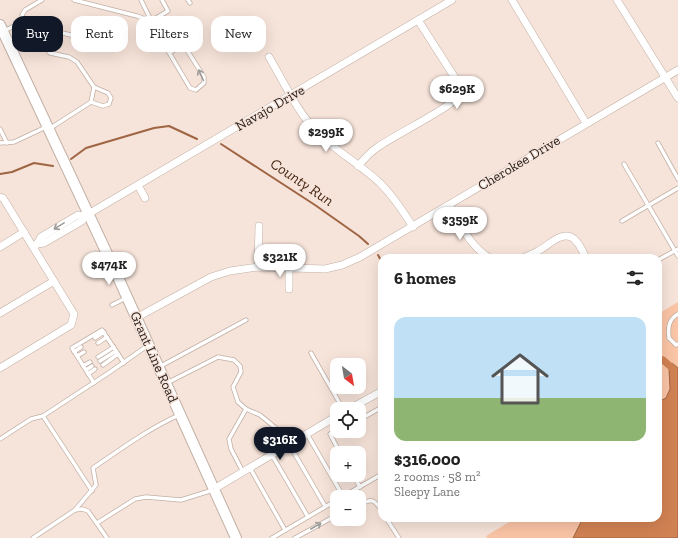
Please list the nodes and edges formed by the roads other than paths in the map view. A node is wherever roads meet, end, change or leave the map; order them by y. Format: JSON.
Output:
{"nodes":[{"id":1,"x":42,"y":0,"type":"edge"},
{"id":2,"x":74,"y":0,"type":"edge"},
{"id":3,"x":140,"y":0,"type":"edge"},
{"id":4,"x":162,"y":0,"type":"edge"},
{"id":5,"x":452,"y":0,"type":"edge"},
{"id":6,"x":512,"y":0,"type":"edge"},
{"id":7,"x":617,"y":0,"type":"edge"},
{"id":8,"x":22,"y":16,"type":"edge"},
{"id":9,"x":137,"y":16,"type":"edge"},
{"id":10,"x":148,"y":16,"type":"edge"},
{"id":11,"x":160,"y":16,"type":"edge"},
{"id":12,"x":418,"y":20,"type":"junction"},
{"id":13,"x":12,"y":25,"type":"edge"},
{"id":14,"x":2,"y":28,"type":"edge"},
{"id":15,"x":49,"y":52,"type":"edge"},
{"id":16,"x":169,"y":53,"type":"joint"},
{"id":17,"x":269,"y":57,"type":"dead end"},
{"id":18,"x":678,"y":70,"type":"edge"},
{"id":19,"x":665,"y":77,"type":"junction"},
{"id":20,"x":94,"y":87,"type":"junction"},
{"id":21,"x":291,"y":95,"type":"junction"},
{"id":22,"x":678,"y":98,"type":"edge"},
{"id":23,"x":91,"y":102,"type":"junction"},
{"id":24,"x":586,"y":123,"type":"junction"},
{"id":25,"x":48,"y":128,"type":"junction"},
{"id":26,"x":0,"y":129,"type":"edge"},
{"id":27,"x":0,"y":143,"type":"edge"},
{"id":28,"x":7,"y":143,"type":"junction"},
{"id":29,"x":658,"y":143,"type":"dead end"},
{"id":30,"x":624,"y":164,"type":"dead end"},
{"id":31,"x":358,"y":166,"type":"junction"},
{"id":32,"x":678,"y":179,"type":"edge"},
{"id":33,"x":138,"y":185,"type":"junction"},
{"id":34,"x":678,"y":188,"type":"edge"},
{"id":35,"x":0,"y":197,"type":"edge"},
{"id":36,"x":145,"y":198,"type":"dead end"},
{"id":37,"x":449,"y":205,"type":"junction"},
{"id":38,"x":649,"y":206,"type":"junction"},
{"id":39,"x":86,"y":215,"type":"junction"},
{"id":40,"x":622,"y":221,"type":"dead end"},
{"id":41,"x":259,"y":226,"type":"dead end"},
{"id":42,"x":413,"y":227,"type":"junction"},
{"id":43,"x":24,"y":232,"type":"junction"},
{"id":44,"x":35,"y":245,"type":"junction"},
{"id":45,"x":0,"y":247,"type":"edge"},
{"id":46,"x":676,"y":250,"type":"edge"},
{"id":47,"x":484,"y":254,"type":"edge"},
{"id":48,"x":532,"y":254,"type":"edge"},
{"id":49,"x":584,"y":254,"type":"edge"},
{"id":50,"x":678,"y":256,"type":"edge"},
{"id":51,"x":662,"y":258,"type":"edge"},
{"id":52,"x":258,"y":267,"type":"junction"},
{"id":53,"x":290,"y":268,"type":"junction"},
{"id":54,"x":54,"y":281,"type":"junction"},
{"id":55,"x":289,"y":289,"type":"dead end"},
{"id":56,"x":127,"y":298,"type":"junction"},
{"id":57,"x":112,"y":305,"type":"dead end"},
{"id":58,"x":0,"y":313,"type":"edge"},
{"id":59,"x":678,"y":314,"type":"edge"},
{"id":60,"x":136,"y":318,"type":"junction"},
{"id":61,"x":246,"y":320,"type":"dead end"},
{"id":62,"x":104,"y":332,"type":"junction"},
{"id":63,"x":107,"y":337,"type":"junction"},
{"id":64,"x":95,"y":338,"type":"dead end"},
{"id":65,"x":98,"y":343,"type":"dead end"},
{"id":66,"x":678,"y":344,"type":"edge"},
{"id":67,"x":148,"y":345,"type":"junction"},
{"id":68,"x":81,"y":347,"type":"dead end"},
{"id":69,"x":116,"y":351,"type":"junction"},
{"id":70,"x":74,"y":352,"type":"junction"},
{"id":71,"x":84,"y":352,"type":"dead end"},
{"id":72,"x":311,"y":353,"type":"dead end"},
{"id":73,"x":77,"y":356,"type":"junction"},
{"id":74,"x":98,"y":357,"type":"dead end"},
{"id":75,"x":90,"y":362,"type":"dead end"},
{"id":76,"x":102,"y":363,"type":"dead end"},
{"id":77,"x":124,"y":363,"type":"junction"},
{"id":78,"x":83,"y":366,"type":"junction"},
{"id":79,"x":158,"y":367,"type":"junction"},
{"id":80,"x":0,"y":368,"type":"edge"},
{"id":81,"x":94,"y":368,"type":"dead end"},
{"id":82,"x":87,"y":372,"type":"junction"},
{"id":83,"x":94,"y":383,"type":"junction"},
{"id":84,"x":166,"y":384,"type":"junction"},
{"id":85,"x":378,"y":393,"type":"edge"},
{"id":86,"x":339,"y":402,"type":"edge"},
{"id":87,"x":362,"y":402,"type":"edge"},
{"id":88,"x":246,"y":409,"type":"junction"},
{"id":89,"x":378,"y":409,"type":"edge"},
{"id":90,"x":180,"y":414,"type":"junction"},
{"id":91,"x":43,"y":416,"type":"junction"},
{"id":92,"x":366,"y":416,"type":"edge"},
{"id":93,"x":330,"y":420,"type":"edge"},
{"id":94,"x":307,"y":434,"type":"junction"},
{"id":95,"x":0,"y":439,"type":"edge"},
{"id":96,"x":289,"y":444,"type":"junction"},
{"id":97,"x":272,"y":455,"type":"junction"},
{"id":98,"x":246,"y":470,"type":"junction"},
{"id":99,"x":378,"y":476,"type":"edge"},
{"id":100,"x":357,"y":482,"type":"edge"},
{"id":101,"x":360,"y":487,"type":"junction"},
{"id":102,"x":214,"y":490,"type":"junction"},
{"id":103,"x":338,"y":490,"type":"edge"},
{"id":104,"x":355,"y":490,"type":"edge"},
{"id":105,"x":92,"y":491,"type":"junction"},
{"id":106,"x":366,"y":502,"type":"edge"},
{"id":107,"x":330,"y":504,"type":"edge"},
{"id":108,"x":325,"y":506,"type":"junction"},
{"id":109,"x":378,"y":506,"type":"edge"},
{"id":110,"x":74,"y":510,"type":"junction"},
{"id":111,"x":308,"y":517,"type":"junction"},
{"id":112,"x":330,"y":519,"type":"edge"},
{"id":113,"x":389,"y":522,"type":"edge"},
{"id":114,"x":97,"y":523,"type":"junction"},
{"id":115,"x":285,"y":530,"type":"junction"},
{"id":116,"x":33,"y":538,"type":"edge"},
{"id":117,"x":107,"y":538,"type":"edge"},
{"id":118,"x":236,"y":538,"type":"edge"},
{"id":119,"x":272,"y":538,"type":"edge"},
{"id":120,"x":295,"y":538,"type":"edge"},
{"id":121,"x":399,"y":538,"type":"edge"}],
"edges":[{"from":1,"to":8,"type":"lane"},
{"from":2,"to":9,"type":"lane"},
{"from":3,"to":10,"type":"lane"},
{"from":4,"to":11,"type":"lane"},
{"from":5,"to":12,"type":"street","name":"Navajo Drive"},
{"from":6,"to":24,"type":"street"},
{"from":7,"to":19,"type":"street"},
{"from":12,"to":21,"type":"street","name":"Navajo Drive"},
{"from":12,"to":31,"type":"street"},
{"from":13,"to":14,"type":"lane"},
{"from":14,"to":25,"type":"main road","name":"Grant Line Road"},
{"from":15,"to":20,"type":"lane"},
{"from":16,"to":16,"type":"lane","one_way":true},
{"from":17,"to":21,"type":"street"},
{"from":18,"to":19,"type":"street","name":"Cherokee Drive"},
{"from":19,"to":22,"type":"street"},
{"from":19,"to":24,"type":"street","name":"Cherokee Drive"},
{"from":20,"to":23,"type":"lane"},
{"from":20,"to":23,"type":"lane"},
{"from":21,"to":31,"type":"street"},
{"from":21,"to":33,"type":"street","name":"Navajo Drive"},
{"from":23,"to":25,"type":"lane"},
{"from":24,"to":37,"type":"street","name":"Cherokee Drive"},
{"from":25,"to":28,"type":"lane"},
{"from":25,"to":39,"type":"main road","name":"Grant Line Road"},
{"from":26,"to":28,"type":"lane"},
{"from":27,"to":28,"type":"lane"},
{"from":29,"to":32,"type":"lane"},
{"from":30,"to":38,"type":"lane"},
{"from":31,"to":42,"type":"street"},
{"from":33,"to":36,"type":"street"},
{"from":33,"to":39,"type":"street","name":"Navajo Drive"},
{"from":34,"to":38,"type":"lane"},
{"from":35,"to":43,"type":"street"},
{"from":37,"to":42,"type":"street","name":"Cherokee Drive"},
{"from":37,"to":47,"type":"street"},
{"from":38,"to":40,"type":"lane"},
{"from":38,"to":46,"type":"lane"},
{"from":39,"to":44,"type":"street","name":"Navajo Drive"},
{"from":39,"to":56,"type":"main road","name":"Grant Line Road"},
{"from":41,"to":52,"type":"street"},
{"from":42,"to":53,"type":"street","name":"Cherokee Drive"},
{"from":43,"to":44,"type":"street"},
{"from":43,"to":45,"type":"street"},
{"from":44,"to":54,"type":"street"},
{"from":46,"to":50,"type":"lane"},
{"from":46,"to":51,"type":"lane"},
{"from":48,"to":49,"type":"street"},
{"from":52,"to":53,"type":"street","name":"Cherokee Drive"},
{"from":52,"to":60,"type":"street","name":"Cherokee Drive"},
{"from":53,"to":55,"type":"street"},
{"from":54,"to":58,"type":"street"},
{"from":54,"to":80,"type":"street"},
{"from":56,"to":57,"type":"lane"},
{"from":56,"to":60,"type":"main road","name":"Grant Line Road"},
{"from":59,"to":66,"type":"lane"},
{"from":60,"to":67,"type":"main road","name":"Grant Line Road"},
{"from":61,"to":79,"type":"lane"},
{"from":62,"to":63,"type":"lane"},
{"from":62,"to":64,"type":"lane"},
{"from":62,"to":70,"type":"lane"},
{"from":63,"to":65,"type":"lane"},
{"from":63,"to":69,"type":"lane"},
{"from":67,"to":77,"type":"lane"},
{"from":67,"to":79,"type":"main road","name":"Grant Line Road"},
{"from":68,"to":70,"type":"lane"},
{"from":69,"to":74,"type":"lane"},
{"from":69,"to":76,"type":"lane"},
{"from":69,"to":77,"type":"lane"},
{"from":70,"to":73,"type":"lane"},
{"from":71,"to":73,"type":"lane"},
{"from":72,"to":86,"type":"lane"},
{"from":73,"to":78,"type":"lane"},
{"from":75,"to":78,"type":"lane"},
{"from":77,"to":83,"type":"lane"},
{"from":78,"to":82,"type":"lane"},
{"from":79,"to":84,"type":"main road","name":"Grant Line Road"},
{"from":81,"to":82,"type":"lane"},
{"from":82,"to":83,"type":"lane"},
{"from":83,"to":91,"type":"lane"},
{"from":84,"to":88,"type":"lane"},
{"from":84,"to":90,"type":"main road","name":"Grant Line Road"},
{"from":85,"to":87,"type":"street"},
{"from":88,"to":96,"type":"lane"},
{"from":88,"to":98,"type":"lane"},
{"from":89,"to":92,"type":"lane"},
{"from":90,"to":102,"type":"main road","name":"Grant Line Road"},
{"from":90,"to":105,"type":"lane"},
{"from":91,"to":95,"type":"lane"},
{"from":91,"to":105,"type":"lane"},
{"from":93,"to":94,"type":"street"},
{"from":94,"to":96,"type":"street"},
{"from":94,"to":103,"type":"lane"},
{"from":96,"to":97,"type":"street"},
{"from":96,"to":108,"type":"lane"},
{"from":97,"to":98,"type":"street"},
{"from":97,"to":111,"type":"lane"},
{"from":98,"to":102,"type":"street"},
{"from":98,"to":115,"type":"lane"},
{"from":99,"to":101,"type":"lane"},
{"from":100,"to":101,"type":"lane"},
{"from":101,"to":104,"type":"lane"},
{"from":102,"to":114,"type":"lane"},
{"from":102,"to":118,"type":"main road","name":"Grant Line Road"},
{"from":105,"to":110,"type":"lane"},
{"from":106,"to":109,"type":"lane"},
{"from":107,"to":108,"type":"lane"},
{"from":108,"to":111,"type":"lane"},
{"from":110,"to":114,"type":"lane"},
{"from":110,"to":116,"type":"lane"},
{"from":111,"to":115,"type":"lane"},
{"from":120,"to":112,"type":"lane","one_way":true},
{"from":113,"to":121,"type":"lane"},
{"from":114,"to":117,"type":"lane"},
{"from":115,"to":119,"type":"lane"}]}
